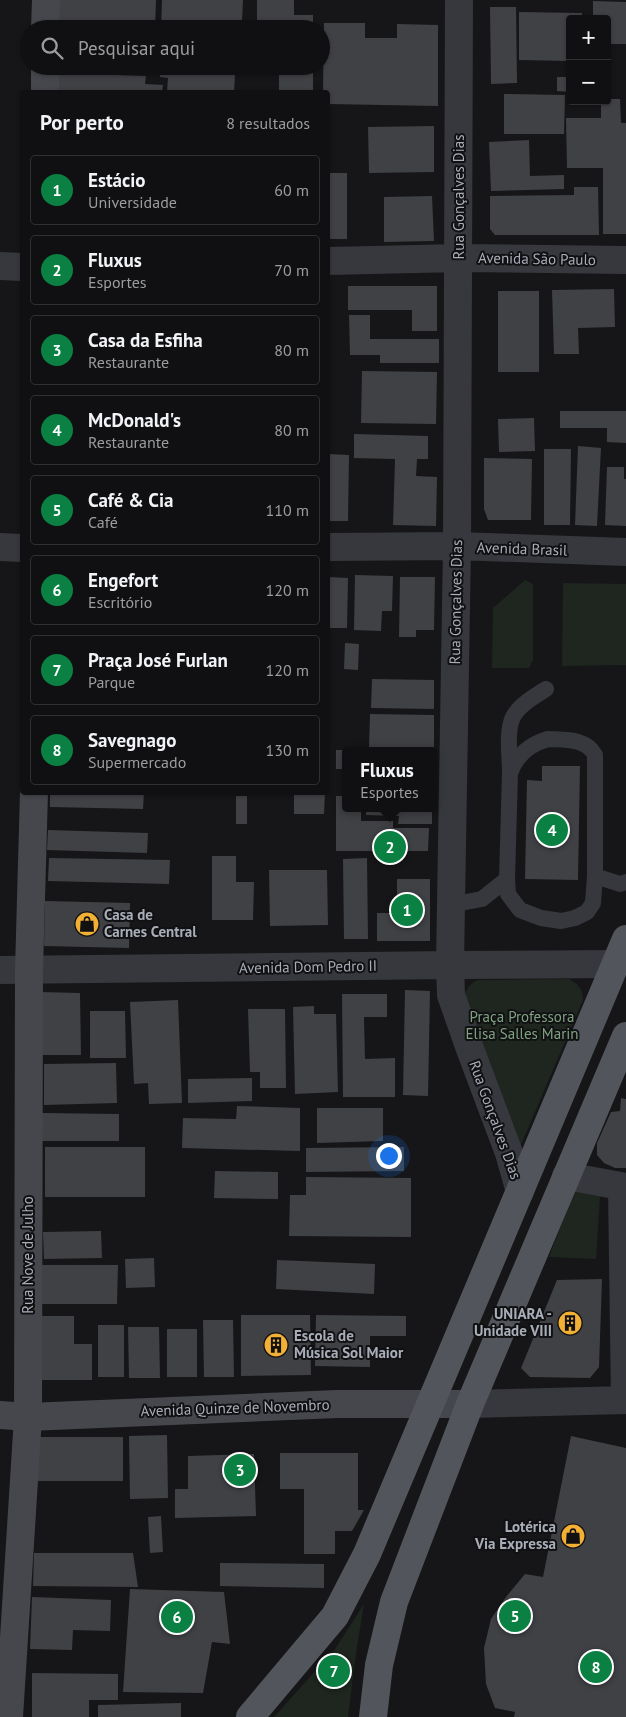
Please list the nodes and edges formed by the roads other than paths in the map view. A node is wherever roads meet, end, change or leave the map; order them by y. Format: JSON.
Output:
{"nodes":[{"id":1,"x":46,"y":0,"type":"edge"},
{"id":2,"x":458,"y":0,"type":"edge"},
{"id":3,"x":46,"y":20,"type":"edge"},
{"id":4,"x":45,"y":75,"type":"edge"},
{"id":5,"x":45,"y":90,"type":"edge"},
{"id":6,"x":458,"y":258,"type":"junction"},
{"id":7,"x":626,"y":260,"type":"edge"},
{"id":8,"x":330,"y":261,"type":"edge"},
{"id":9,"x":0,"y":266,"type":"edge"},
{"id":10,"x":20,"y":267,"type":"edge"},
{"id":11,"x":457,"y":546,"type":"junction"},
{"id":12,"x":0,"y":547,"type":"edge"},
{"id":13,"x":330,"y":547,"type":"edge"},
{"id":14,"x":20,"y":548,"type":"edge"},
{"id":15,"x":626,"y":552,"type":"edge"},
{"id":16,"x":546,"y":689,"type":"dead end"},
{"id":17,"x":510,"y":773,"type":"junction"},
{"id":18,"x":34,"y":795,"type":"edge"},
{"id":19,"x":595,"y":876,"type":"junction"},
{"id":20,"x":507,"y":879,"type":"junction"},
{"id":21,"x":626,"y":882,"type":"edge"},
{"id":22,"x":450,"y":905,"type":"junction"},
{"id":23,"x":626,"y":939,"type":"edge"},
{"id":24,"x":450,"y":964,"type":"junction"},
{"id":25,"x":616,"y":964,"type":"junction"},
{"id":26,"x":0,"y":970,"type":"edge"},
{"id":27,"x":29,"y":970,"type":"junction"},
{"id":28,"x":626,"y":1036,"type":"edge"},
{"id":29,"x":566,"y":1176,"type":"junction"},
{"id":30,"x":624,"y":1187,"type":"edge"},
{"id":31,"x":520,"y":1192,"type":"junction"},
{"id":32,"x":626,"y":1400,"type":"edge"},
{"id":33,"x":430,"y":1404,"type":"junction"},
{"id":34,"x":470,"y":1404,"type":"junction"},
{"id":35,"x":0,"y":1415,"type":"edge"},
{"id":36,"x":28,"y":1417,"type":"junction"},
{"id":37,"x":9,"y":1717,"type":"edge"},
{"id":38,"x":250,"y":1717,"type":"edge"},
{"id":39,"x":373,"y":1717,"type":"edge"}],
"edges":[{"from":1,"to":3,"type":"street"},
{"from":2,"to":6,"type":"street","name":"Rua Gonçalves Dias"},
{"from":4,"to":5,"type":"street"},
{"from":6,"to":7,"type":"street","name":"Avenida São Paulo"},
{"from":6,"to":8,"type":"street","name":"Avenida São Paulo"},
{"from":6,"to":11,"type":"street","name":"Rua Gonçalves Dias"},
{"from":9,"to":10,"type":"street"},
{"from":11,"to":13,"type":"street","name":"Avenida Brasil"},
{"from":11,"to":15,"type":"street","name":"Avenida Brasil"},
{"from":11,"to":22,"type":"street","name":"Rua Gonçalves Dias"},
{"from":12,"to":14,"type":"street"},
{"from":16,"to":17,"type":"lane"},
{"from":17,"to":19,"type":"lane"},
{"from":17,"to":20,"type":"lane"},
{"from":18,"to":27,"type":"street","name":"Rua Nove de Julho"},
{"from":19,"to":20,"type":"lane"},
{"from":19,"to":21,"type":"lane"},
{"from":20,"to":22,"type":"lane"},
{"from":22,"to":24,"type":"street","name":"Rua Gonçalves Dias"},
{"from":23,"to":25,"type":"main road"},
{"from":24,"to":25,"type":"street","name":"Avenida Dom Pedro II"},
{"from":24,"to":27,"type":"street","name":"Avenida Dom Pedro II"},
{"from":24,"to":31,"type":"street","name":"Rua Gonçalves Dias"},
{"from":25,"to":31,"type":"main road"},
{"from":26,"to":27,"type":"street","name":"Avenida Dom Pedro II"},
{"from":27,"to":36,"type":"street","name":"Rua Nove de Julho"},
{"from":28,"to":29,"type":"main road"},
{"from":29,"to":30,"type":"street"},
{"from":29,"to":34,"type":"main road"},
{"from":30,"to":32,"type":"street"},
{"from":31,"to":33,"type":"main road"},
{"from":32,"to":34,"type":"street"},
{"from":33,"to":34,"type":"street","name":"Avenida Quinze de Novembro"},
{"from":33,"to":36,"type":"street","name":"Avenida Quinze de Novembro"},
{"from":33,"to":38,"type":"main road"},
{"from":34,"to":39,"type":"main road"},
{"from":35,"to":36,"type":"street","name":"Avenida Quinze de Novembro"},
{"from":36,"to":37,"type":"street","name":"Rua Nove de Julho"}]}
